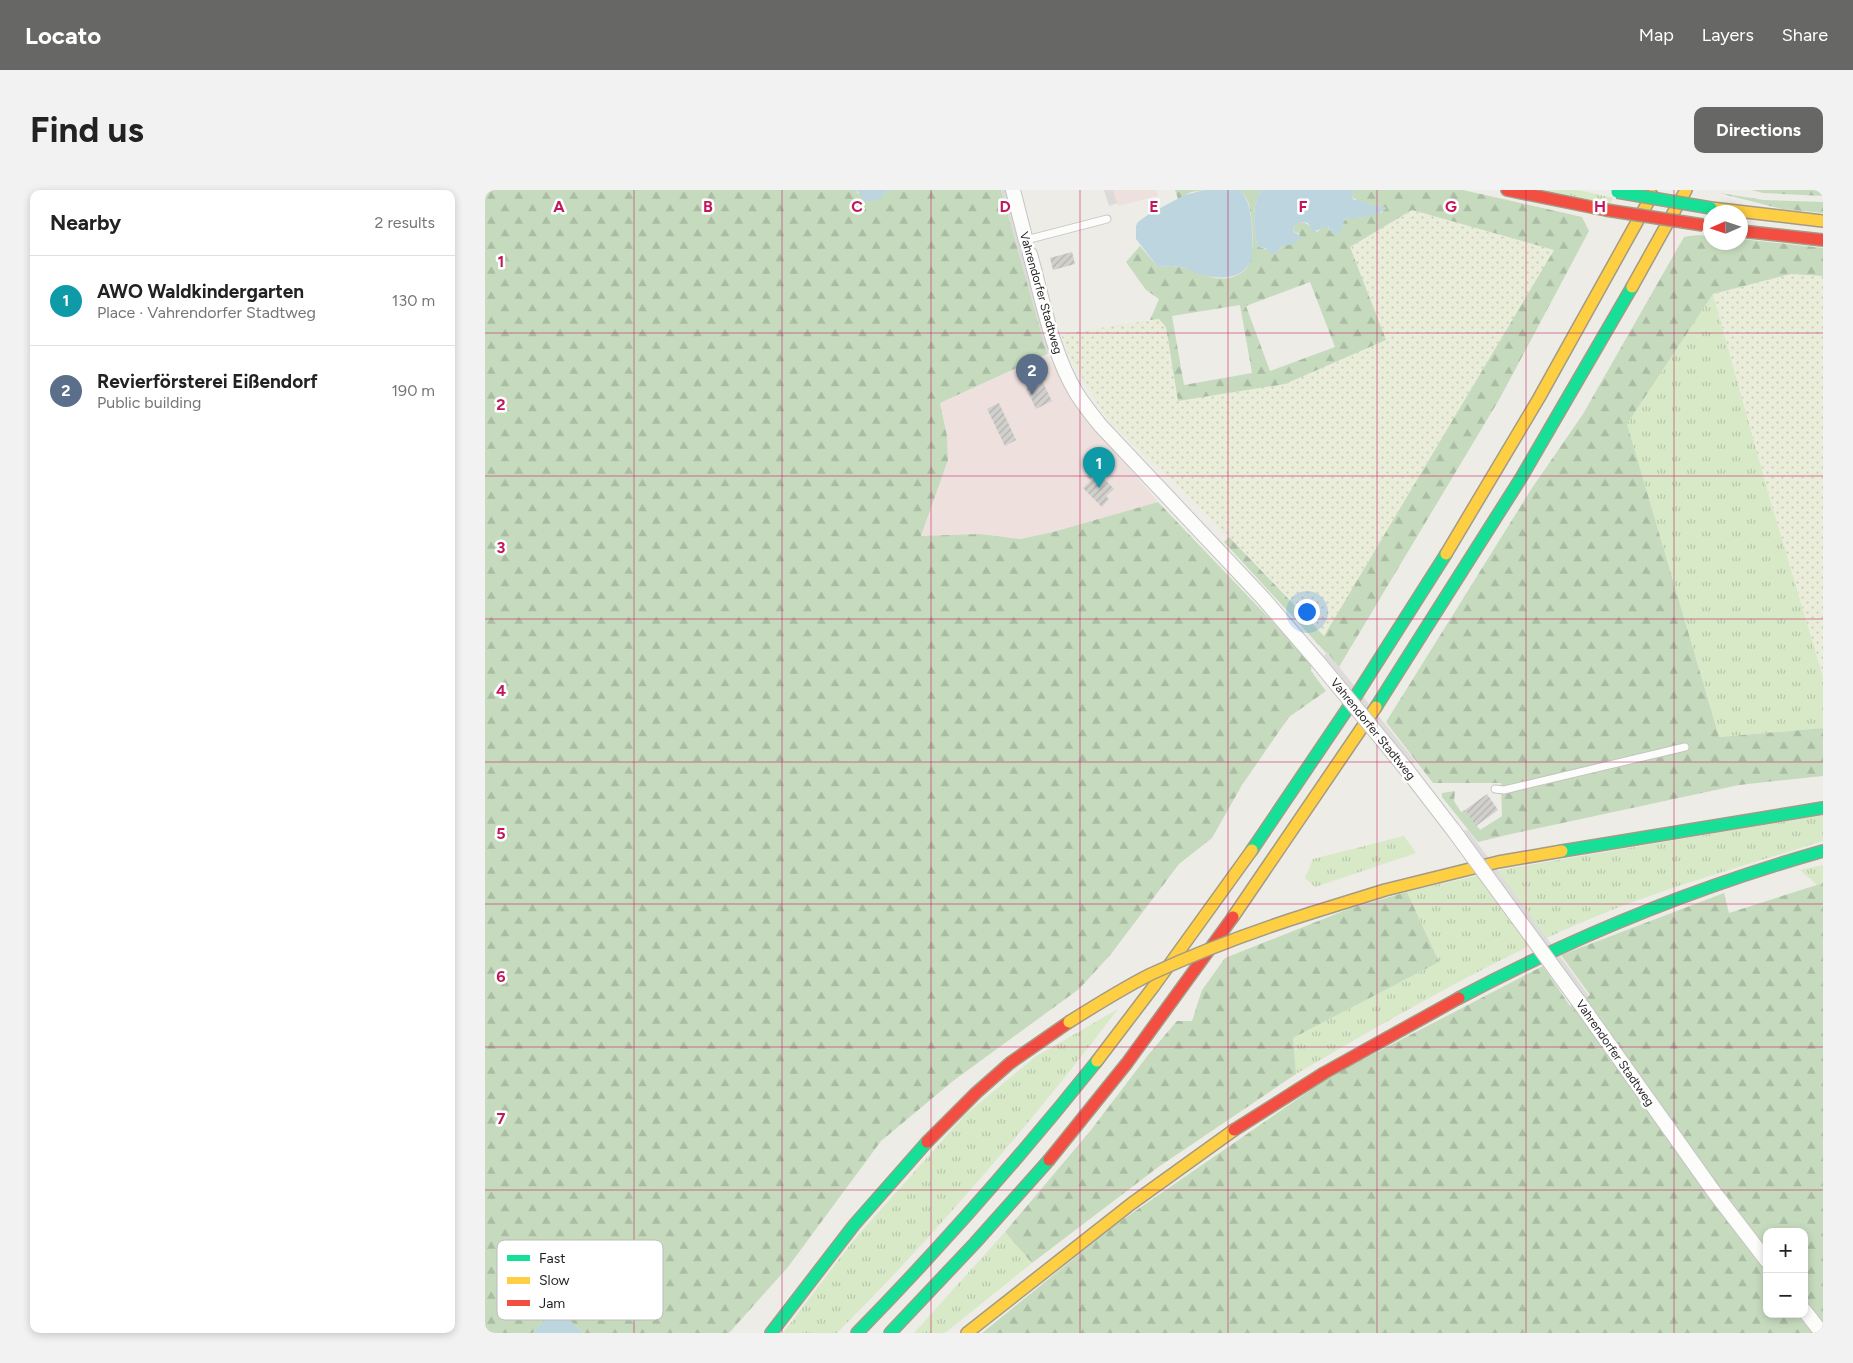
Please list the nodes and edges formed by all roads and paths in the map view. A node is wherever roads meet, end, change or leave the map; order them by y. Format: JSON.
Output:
{"nodes":[{"id":1,"x":1013,"y":190,"type":"edge"},
{"id":2,"x":1507,"y":190,"type":"edge"},
{"id":3,"x":1655,"y":190,"type":"edge"},
{"id":4,"x":1686,"y":190,"type":"edge"},
{"id":5,"x":1613,"y":191,"type":"edge"},
{"id":6,"x":1107,"y":219,"type":"dead end"},
{"id":7,"x":1823,"y":221,"type":"edge"},
{"id":8,"x":1703,"y":224,"type":"edge"},
{"id":9,"x":1748,"y":231,"type":"edge"},
{"id":10,"x":1823,"y":240,"type":"edge"},
{"id":11,"x":1027,"y":245,"type":"junction"},
{"id":12,"x":1685,"y":747,"type":"dead end"},
{"id":13,"x":1495,"y":789,"type":"dead end"},
{"id":14,"x":1823,"y":808,"type":"edge"},
{"id":15,"x":1823,"y":851,"type":"edge"},
{"id":16,"x":1763,"y":1255,"type":"edge"},
{"id":17,"x":1808,"y":1315,"type":"edge"},
{"id":18,"x":771,"y":1333,"type":"edge"},
{"id":19,"x":857,"y":1333,"type":"edge"},
{"id":20,"x":890,"y":1333,"type":"edge"},
{"id":21,"x":967,"y":1333,"type":"edge"},
{"id":22,"x":1822,"y":1333,"type":"edge"}],
"edges":[{"from":1,"to":11,"type":"street","name":"Vahrendorfer Stadtweg"},
{"from":2,"to":8,"type":"main road","bridge":true},
{"from":3,"to":19,"type":"main road"},
{"from":4,"to":20,"type":"main road"},
{"from":5,"to":7,"type":"main road","bridge":true},
{"from":6,"to":11,"type":"lane"},
{"from":9,"to":10,"type":"main road"},
{"from":11,"to":16,"type":"street","name":"Vahrendorfer Stadtweg","bridge":true},
{"from":12,"to":13,"type":"lane"},
{"from":14,"to":18,"type":"main road","bridge":true},
{"from":15,"to":21,"type":"main road"},
{"from":17,"to":22,"type":"street"}]}
